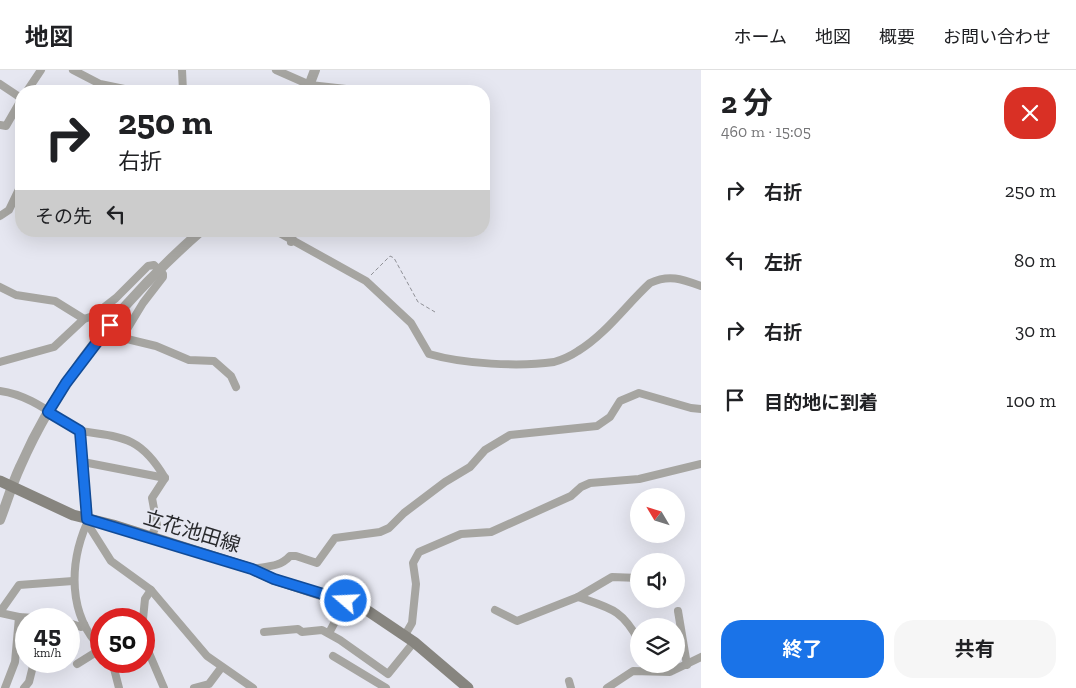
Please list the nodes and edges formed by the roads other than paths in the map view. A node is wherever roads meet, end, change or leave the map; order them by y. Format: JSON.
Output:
{"nodes":[{"id":1,"x":41,"y":70,"type":"edge"},
{"id":2,"x":73,"y":70,"type":"edge"},
{"id":3,"x":182,"y":70,"type":"edge"},
{"id":4,"x":276,"y":70,"type":"edge"},
{"id":5,"x":314,"y":70,"type":"edge"},
{"id":6,"x":0,"y":84,"type":"edge"},
{"id":7,"x":31,"y":85,"type":"edge"},
{"id":8,"x":105,"y":85,"type":"edge"},
{"id":9,"x":183,"y":85,"type":"edge"},
{"id":10,"x":303,"y":85,"type":"edge"},
{"id":11,"x":309,"y":85,"type":"edge"},
{"id":12,"x":15,"y":95,"type":"edge"},
{"id":13,"x":15,"y":110,"type":"edge"},
{"id":14,"x":0,"y":125,"type":"edge"},
{"id":15,"x":15,"y":198,"type":"edge"},
{"id":16,"x":0,"y":216,"type":"edge"},
{"id":17,"x":194,"y":237,"type":"edge"},
{"id":18,"x":284,"y":237,"type":"edge"},
{"id":19,"x":292,"y":237,"type":"edge"},
{"id":20,"x":291,"y":242,"type":"junction"},
{"id":21,"x":159,"y":269,"type":"junction"},
{"id":22,"x":701,"y":286,"type":"edge"},
{"id":23,"x":0,"y":287,"type":"edge"},
{"id":24,"x":84,"y":319,"type":"junction"},
{"id":25,"x":0,"y":362,"type":"edge"},
{"id":26,"x":236,"y":387,"type":"dead end"},
{"id":27,"x":0,"y":391,"type":"edge"},
{"id":28,"x":701,"y":409,"type":"edge"},
{"id":29,"x":48,"y":412,"type":"junction"},
{"id":30,"x":80,"y":431,"type":"junction"},
{"id":31,"x":83,"y":462,"type":"junction"},
{"id":32,"x":701,"y":464,"type":"edge"},
{"id":33,"x":165,"y":478,"type":"junction"},
{"id":34,"x":0,"y":481,"type":"edge"},
{"id":35,"x":12,"y":486,"type":"junction"},
{"id":36,"x":0,"y":520,"type":"edge"},
{"id":37,"x":87,"y":521,"type":"junction"},
{"id":38,"x":150,"y":538,"type":"junction"},
{"id":39,"x":252,"y":569,"type":"junction"},
{"id":40,"x":630,"y":578,"type":"edge"},
{"id":41,"x":73,"y":581,"type":"junction"},
{"id":42,"x":151,"y":590,"type":"junction"},
{"id":43,"x":578,"y":597,"type":"junction"},
{"id":44,"x":346,"y":601,"type":"junction"},
{"id":45,"x":144,"y":608,"type":"edge"},
{"id":46,"x":495,"y":610,"type":"dead end"},
{"id":47,"x":678,"y":611,"type":"dead end"},
{"id":48,"x":0,"y":612,"type":"edge"},
{"id":49,"x":15,"y":616,"type":"edge"},
{"id":50,"x":84,"y":624,"type":"junction"},
{"id":51,"x":80,"y":627,"type":"edge"},
{"id":52,"x":630,"y":628,"type":"edge"},
{"id":53,"x":264,"y":632,"type":"dead end"},
{"id":54,"x":329,"y":634,"type":"junction"},
{"id":55,"x":90,"y":635,"type":"edge"},
{"id":56,"x":409,"y":638,"type":"junction"},
{"id":57,"x":15,"y":646,"type":"edge"},
{"id":58,"x":333,"y":656,"type":"dead end"},
{"id":59,"x":701,"y":657,"type":"edge"},
{"id":60,"x":369,"y":660,"type":"junction"},
{"id":61,"x":15,"y":662,"type":"edge"},
{"id":62,"x":15,"y":662,"type":"edge"},
{"id":63,"x":687,"y":665,"type":"joint"},
{"id":64,"x":155,"y":667,"type":"edge"},
{"id":65,"x":221,"y":668,"type":"junction"},
{"id":66,"x":360,"y":672,"type":"junction"},
{"id":67,"x":31,"y":673,"type":"edge"},
{"id":68,"x":115,"y":673,"type":"edge"},
{"id":69,"x":630,"y":673,"type":"edge"},
{"id":70,"x":5,"y":688,"type":"edge"},
{"id":71,"x":24,"y":688,"type":"edge"},
{"id":72,"x":119,"y":688,"type":"edge"},
{"id":73,"x":164,"y":688,"type":"edge"},
{"id":74,"x":194,"y":688,"type":"edge"},
{"id":75,"x":253,"y":688,"type":"edge"},
{"id":76,"x":386,"y":688,"type":"edge"},
{"id":77,"x":467,"y":688,"type":"edge"},
{"id":78,"x":608,"y":688,"type":"edge"}],
"edges":[{"from":1,"to":7,"type":"street"},
{"from":2,"to":8,"type":"street"},
{"from":3,"to":9,"type":"street"},
{"from":4,"to":10,"type":"street"},
{"from":5,"to":11,"type":"street"},
{"from":6,"to":12,"type":"street"},
{"from":13,"to":14,"type":"street"},
{"from":15,"to":16,"type":"street"},
{"from":17,"to":21,"type":"street"},
{"from":18,"to":20,"type":"street"},
{"from":19,"to":20,"type":"street"},
{"from":20,"to":22,"type":"street"},
{"from":21,"to":24,"type":"street"},
{"from":21,"to":26,"type":"street"},
{"from":21,"to":29,"type":"street"},
{"from":23,"to":24,"type":"street"},
{"from":24,"to":25,"type":"street"},
{"from":27,"to":29,"type":"street"},
{"from":28,"to":39,"type":"street"},
{"from":29,"to":30,"type":"street"},
{"from":29,"to":35,"type":"street"},
{"from":30,"to":31,"type":"street"},
{"from":30,"to":33,"type":"street"},
{"from":31,"to":33,"type":"street"},
{"from":31,"to":37,"type":"street"},
{"from":32,"to":56,"type":"street"},
{"from":33,"to":38,"type":"street"},
{"from":34,"to":35,"type":"main road","name":"立花池田線"},
{"from":35,"to":36,"type":"street"},
{"from":35,"to":37,"type":"main road","name":"立花池田線"},
{"from":37,"to":38,"type":"main road","name":"立花池田線"},
{"from":37,"to":41,"type":"street"},
{"from":37,"to":42,"type":"street"},
{"from":38,"to":39,"type":"main road","name":"立花池田線"},
{"from":39,"to":44,"type":"main road","name":"立花池田線"},
{"from":40,"to":43,"type":"street"},
{"from":41,"to":48,"type":"street"},
{"from":41,"to":50,"type":"street"},
{"from":42,"to":45,"type":"street"},
{"from":42,"to":65,"type":"street"},
{"from":43,"to":46,"type":"street"},
{"from":43,"to":52,"type":"street"},
{"from":44,"to":54,"type":"street"},
{"from":44,"to":56,"type":"main road","name":"立花池田線"},
{"from":47,"to":63,"type":"street"},
{"from":48,"to":49,"type":"street"},
{"from":50,"to":51,"type":"street"},
{"from":50,"to":55,"type":"street"},
{"from":53,"to":54,"type":"street"},
{"from":54,"to":60,"type":"street"},
{"from":56,"to":60,"type":"street"},
{"from":56,"to":77,"type":"main road","name":"立花池田線"},
{"from":57,"to":61,"type":"street"},
{"from":58,"to":66,"type":"street"},
{"from":59,"to":63,"type":"street"},
{"from":60,"to":66,"type":"street"},
{"from":62,"to":70,"type":"street"},
{"from":64,"to":73,"type":"street"},
{"from":65,"to":74,"type":"street"},
{"from":65,"to":75,"type":"street"},
{"from":66,"to":76,"type":"street"},
{"from":67,"to":71,"type":"street"},
{"from":68,"to":72,"type":"street"},
{"from":69,"to":78,"type":"street"}]}
